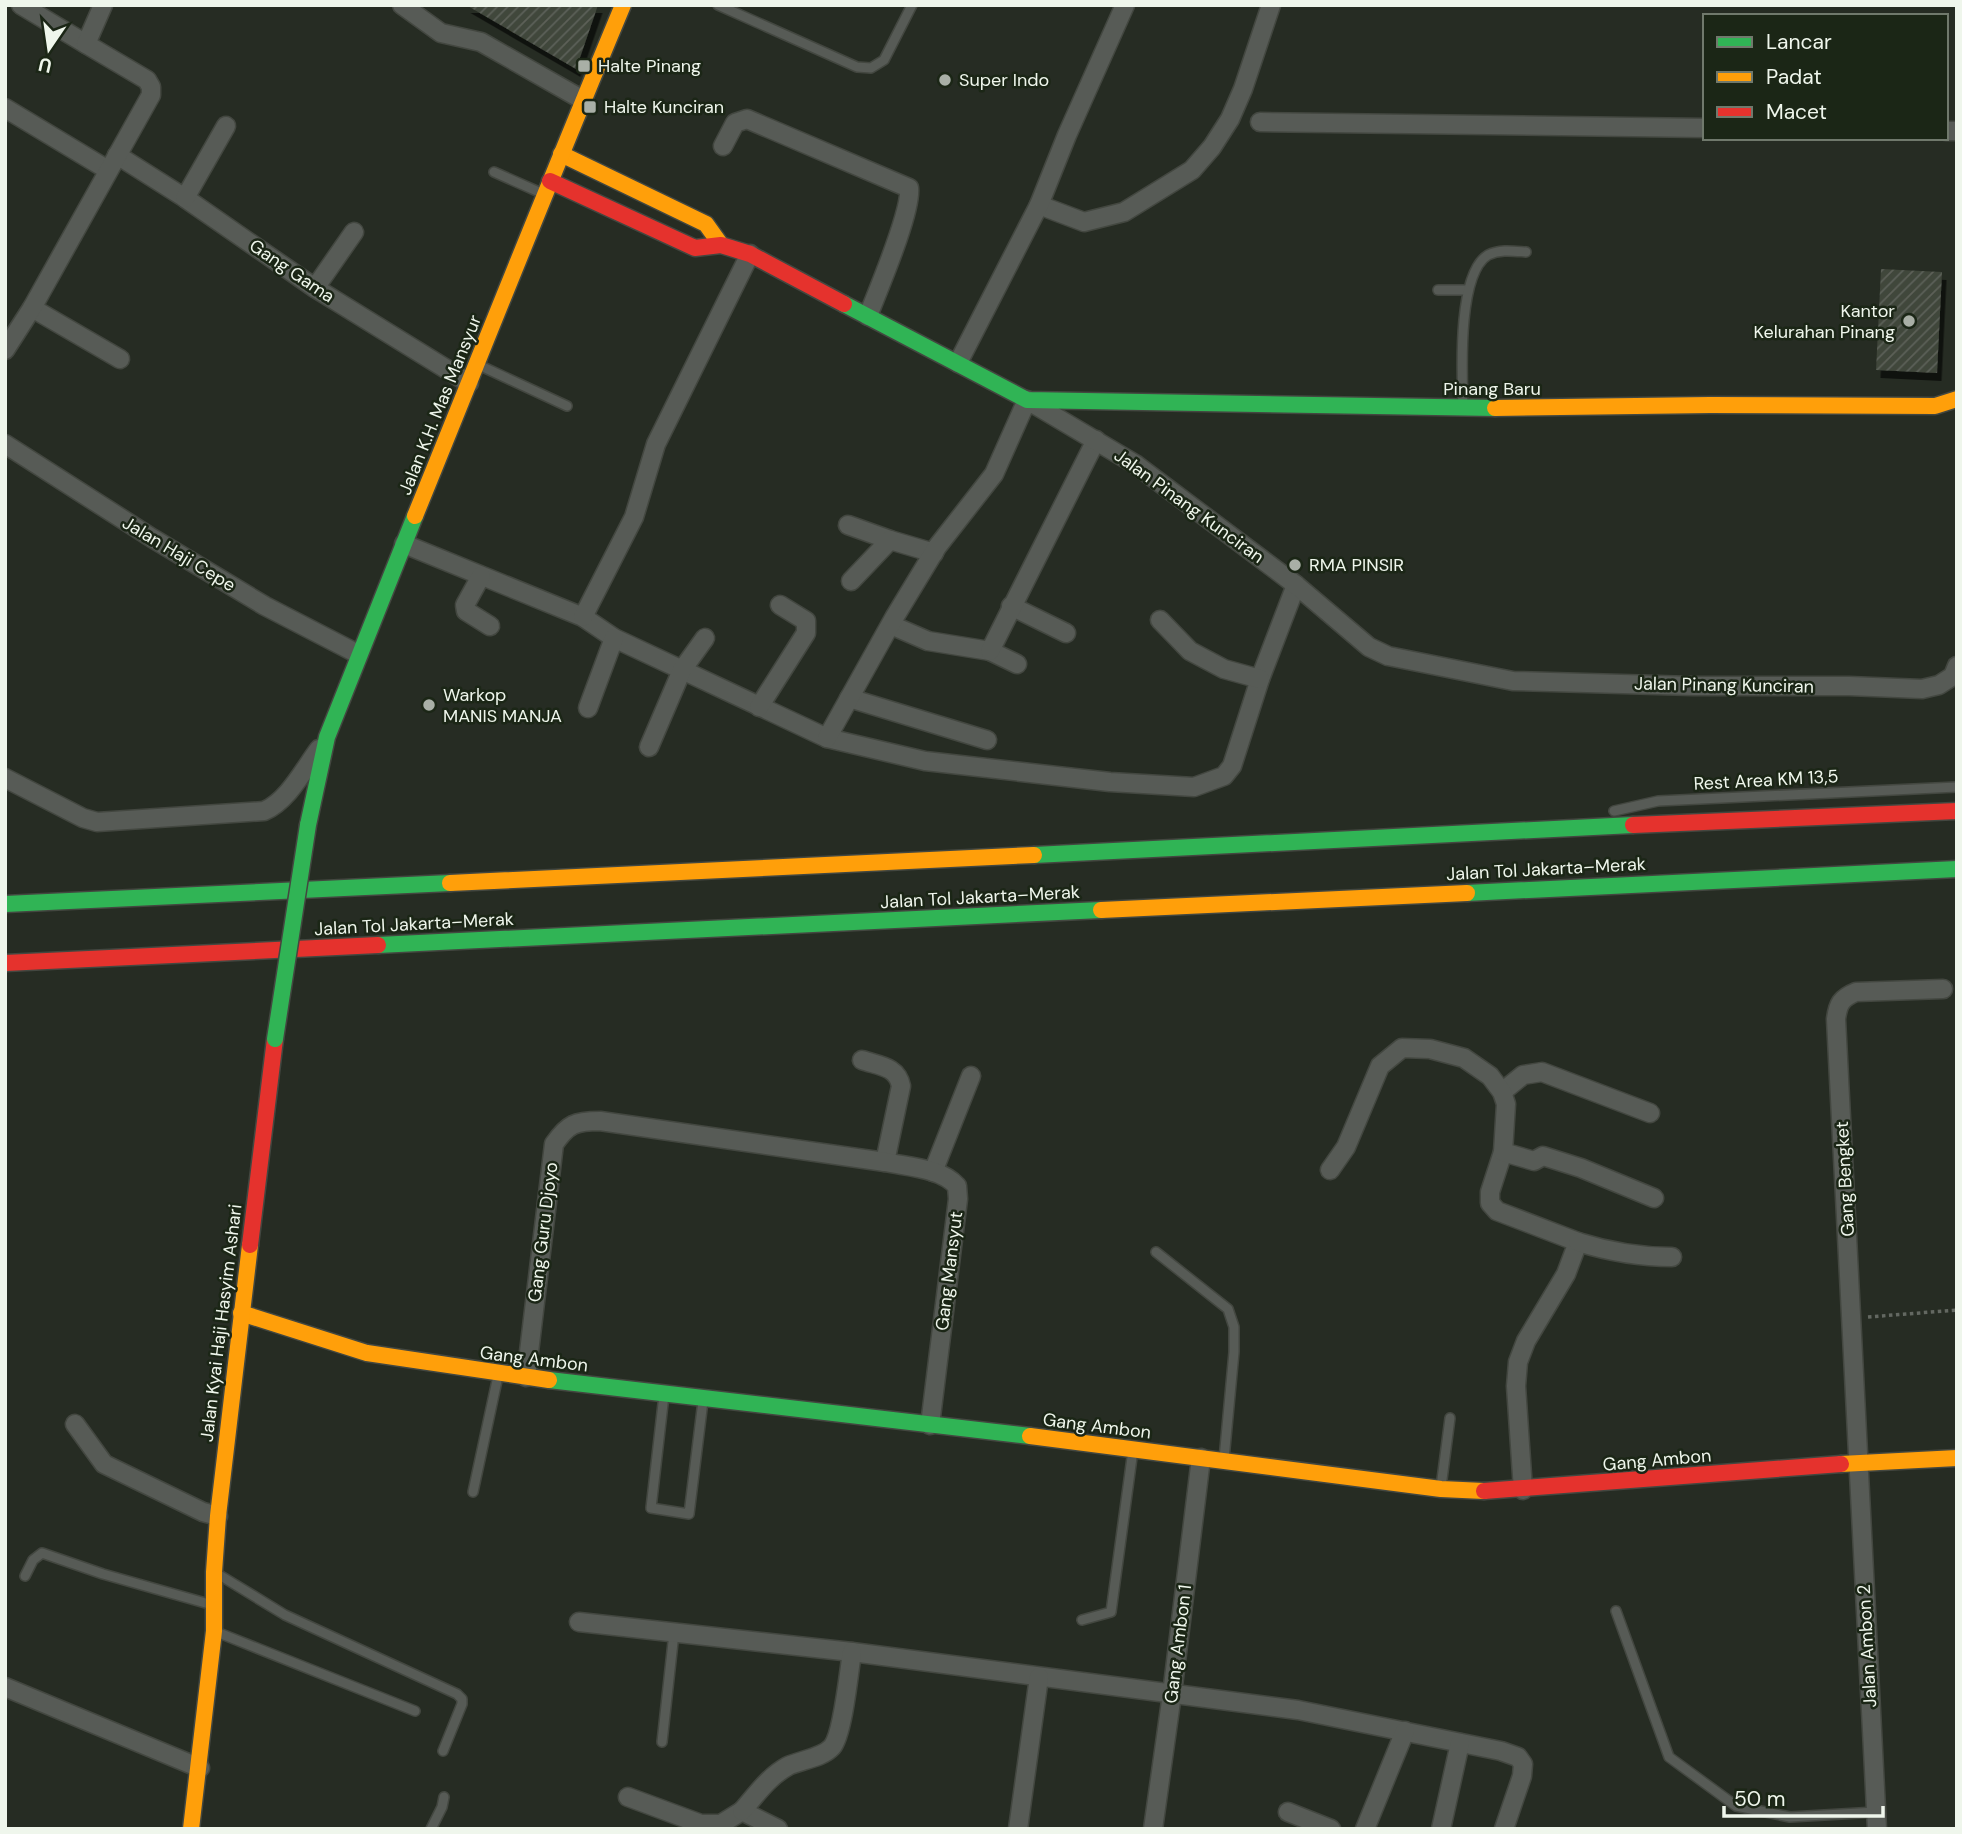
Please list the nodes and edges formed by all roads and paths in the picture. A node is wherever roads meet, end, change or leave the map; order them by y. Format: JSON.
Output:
{"nodes":[{"id":1,"x":22,"y":5,"type":"edge"},
{"id":2,"x":103,"y":5,"type":"edge"},
{"id":3,"x":402,"y":5,"type":"edge"},
{"id":4,"x":623,"y":5,"type":"edge"},
{"id":5,"x":718,"y":5,"type":"edge"},
{"id":6,"x":912,"y":5,"type":"edge"},
{"id":7,"x":1125,"y":5,"type":"edge"},
{"id":8,"x":1271,"y":5,"type":"edge"},
{"id":9,"x":86,"y":44,"type":"junction"},
{"id":10,"x":583,"y":100,"type":"junction"},
{"id":11,"x":5,"y":108,"type":"edge"},
{"id":12,"x":1260,"y":122,"type":"dead end"},
{"id":13,"x":226,"y":126,"type":"dead end"},
{"id":14,"x":1703,"y":128,"type":"edge"},
{"id":15,"x":723,"y":146,"type":"dead end"},
{"id":16,"x":561,"y":155,"type":"junction"},
{"id":17,"x":112,"y":163,"type":"junction"},
{"id":18,"x":494,"y":172,"type":"dead end"},
{"id":19,"x":547,"y":188,"type":"junction"},
{"id":20,"x":185,"y":198,"type":"junction"},
{"id":21,"x":1039,"y":205,"type":"junction"},
{"id":22,"x":354,"y":232,"type":"dead end"},
{"id":23,"x":721,"y":245,"type":"junction"},
{"id":24,"x":1526,"y":252,"type":"dead end"},
{"id":25,"x":750,"y":254,"type":"junction"},
{"id":26,"x":314,"y":288,"type":"junction"},
{"id":27,"x":1438,"y":290,"type":"dead end"},
{"id":28,"x":1467,"y":290,"type":"junction"},
{"id":29,"x":32,"y":308,"type":"junction"},
{"id":30,"x":868,"y":316,"type":"junction"},
{"id":31,"x":5,"y":350,"type":"edge"},
{"id":32,"x":120,"y":359,"type":"dead end"},
{"id":33,"x":958,"y":363,"type":"junction"},
{"id":34,"x":478,"y":365,"type":"junction"},
{"id":35,"x":468,"y":383,"type":"junction"},
{"id":36,"x":1957,"y":399,"type":"edge"},
{"id":37,"x":1027,"y":400,"type":"junction"},
{"id":38,"x":567,"y":406,"type":"dead end"},
{"id":39,"x":1463,"y":409,"type":"junction"},
{"id":40,"x":1096,"y":440,"type":"junction"},
{"id":41,"x":5,"y":444,"type":"edge"},
{"id":42,"x":848,"y":525,"type":"dead end"},
{"id":43,"x":890,"y":540,"type":"junction"},
{"id":44,"x":404,"y":544,"type":"junction"},
{"id":45,"x":934,"y":554,"type":"junction"},
{"id":46,"x":481,"y":576,"type":"junction"},
{"id":47,"x":851,"y":581,"type":"dead end"},
{"id":48,"x":1296,"y":585,"type":"junction"},
{"id":49,"x":780,"y":605,"type":"dead end"},
{"id":50,"x":1011,"y":607,"type":"junction"},
{"id":51,"x":583,"y":617,"type":"junction"},
{"id":52,"x":1160,"y":620,"type":"dead end"},
{"id":53,"x":891,"y":625,"type":"junction"},
{"id":54,"x":490,"y":626,"type":"dead end"},
{"id":55,"x":1066,"y":633,"type":"dead end"},
{"id":56,"x":614,"y":638,"type":"junction"},
{"id":57,"x":705,"y":638,"type":"dead end"},
{"id":58,"x":990,"y":651,"type":"junction"},
{"id":59,"x":358,"y":654,"type":"junction"},
{"id":60,"x":1017,"y":664,"type":"dead end"},
{"id":61,"x":1957,"y":666,"type":"edge"},
{"id":62,"x":682,"y":670,"type":"junction"},
{"id":63,"x":1260,"y":679,"type":"junction"},
{"id":64,"x":849,"y":698,"type":"junction"},
{"id":65,"x":759,"y":708,"type":"junction"},
{"id":66,"x":588,"y":709,"type":"dead end"},
{"id":67,"x":327,"y":737,"type":"junction"},
{"id":68,"x":827,"y":738,"type":"junction"},
{"id":69,"x":987,"y":740,"type":"dead end"},
{"id":70,"x":649,"y":747,"type":"dead end"},
{"id":71,"x":5,"y":778,"type":"edge"},
{"id":72,"x":1957,"y":787,"type":"edge"},
{"id":73,"x":1957,"y":811,"type":"edge"},
{"id":74,"x":308,"y":825,"type":"joint"},
{"id":75,"x":1581,"y":827,"type":"junction"},
{"id":76,"x":1957,"y":869,"type":"edge"},
{"id":77,"x":5,"y":904,"type":"edge"},
{"id":78,"x":5,"y":963,"type":"edge"},
{"id":79,"x":1943,"y":989,"type":"dead end"},
{"id":80,"x":862,"y":1060,"type":"dead end"},
{"id":81,"x":971,"y":1076,"type":"dead end"},
{"id":82,"x":1502,"y":1092,"type":"junction"},
{"id":83,"x":1650,"y":1113,"type":"dead end"},
{"id":84,"x":768,"y":1145,"type":"joint"},
{"id":85,"x":1503,"y":1152,"type":"junction"},
{"id":86,"x":886,"y":1163,"type":"junction"},
{"id":87,"x":1330,"y":1170,"type":"dead end"},
{"id":88,"x":933,"y":1172,"type":"junction"},
{"id":89,"x":1654,"y":1198,"type":"dead end"},
{"id":90,"x":1578,"y":1242,"type":"junction"},
{"id":91,"x":1156,"y":1252,"type":"dead end"},
{"id":92,"x":1672,"y":1257,"type":"dead end"},
{"id":93,"x":1957,"y":1310,"type":"edge"},
{"id":94,"x":241,"y":1312,"type":"junction"},
{"id":95,"x":1852,"y":1318,"type":"junction"},
{"id":96,"x":498,"y":1374,"type":"junction"},
{"id":97,"x":526,"y":1377,"type":"junction"},
{"id":98,"x":664,"y":1394,"type":"junction"},
{"id":99,"x":704,"y":1399,"type":"junction"},
{"id":100,"x":1450,"y":1418,"type":"dead end"},
{"id":101,"x":75,"y":1424,"type":"dead end"},
{"id":102,"x":930,"y":1425,"type":"junction"},
{"id":103,"x":1133,"y":1450,"type":"junction"},
{"id":104,"x":1201,"y":1458,"type":"junction"},
{"id":105,"x":1957,"y":1458,"type":"edge"},
{"id":106,"x":1223,"y":1461,"type":"junction"},
{"id":107,"x":1858,"y":1463,"type":"junction"},
{"id":108,"x":1441,"y":1489,"type":"junction"},
{"id":109,"x":1523,"y":1490,"type":"junction"},
{"id":110,"x":473,"y":1492,"type":"dead end"},
{"id":111,"x":218,"y":1516,"type":"junction"},
{"id":112,"x":214,"y":1572,"type":"junction"},
{"id":113,"x":25,"y":1576,"type":"dead end"},
{"id":114,"x":214,"y":1605,"type":"junction"},
{"id":115,"x":1616,"y":1611,"type":"dead end"},
{"id":116,"x":1082,"y":1620,"type":"dead end"},
{"id":117,"x":579,"y":1622,"type":"dead end"},
{"id":118,"x":214,"y":1631,"type":"junction"},
{"id":119,"x":674,"y":1633,"type":"junction"},
{"id":120,"x":852,"y":1652,"type":"junction"},
{"id":121,"x":1038,"y":1676,"type":"junction"},
{"id":122,"x":5,"y":1687,"type":"edge"},
{"id":123,"x":1172,"y":1694,"type":"junction"},
{"id":124,"x":415,"y":1711,"type":"dead end"},
{"id":125,"x":1405,"y":1731,"type":"junction"},
{"id":126,"x":662,"y":1742,"type":"dead end"},
{"id":127,"x":1460,"y":1743,"type":"junction"},
{"id":128,"x":443,"y":1751,"type":"dead end"},
{"id":129,"x":200,"y":1769,"type":"junction"},
{"id":130,"x":444,"y":1797,"type":"dead end"},
{"id":131,"x":628,"y":1797,"type":"dead end"},
{"id":132,"x":742,"y":1811,"type":"junction"},
{"id":133,"x":1288,"y":1812,"type":"dead end"},
{"id":134,"x":1877,"y":1820,"type":"edge"},
{"id":135,"x":720,"y":1826,"type":"edge"},
{"id":136,"x":191,"y":1829,"type":"edge"},
{"id":137,"x":431,"y":1829,"type":"edge"},
{"id":138,"x":778,"y":1829,"type":"edge"},
{"id":139,"x":1018,"y":1829,"type":"edge"},
{"id":140,"x":1153,"y":1829,"type":"edge"},
{"id":141,"x":1331,"y":1829,"type":"edge"},
{"id":142,"x":1365,"y":1829,"type":"edge"},
{"id":143,"x":1441,"y":1829,"type":"edge"},
{"id":144,"x":1504,"y":1829,"type":"edge"}],
"edges":[{"from":1,"to":9,"type":"street"},
{"from":2,"to":9,"type":"street"},
{"from":3,"to":10,"type":"street"},
{"from":4,"to":10,"type":"main road","name":"Jalan K.H. Mas Mansyur"},
{"from":5,"to":6,"type":"lane"},
{"from":7,"to":21,"type":"street"},
{"from":8,"to":21,"type":"street"},
{"from":9,"to":17,"type":"street"},
{"from":10,"to":16,"type":"main road","name":"Jalan K.H. Mas Mansyur"},
{"from":11,"to":17,"type":"street","name":"Gang Gama"},
{"from":12,"to":14,"type":"street"},
{"from":13,"to":20,"type":"street"},
{"from":15,"to":30,"type":"street"},
{"from":16,"to":19,"type":"main road","name":"Jalan K.H. Mas Mansyur"},
{"from":16,"to":23,"type":"main road","name":"Jalan Pinang Kunciran"},
{"from":17,"to":20,"type":"street","name":"Gang Gama"},
{"from":17,"to":29,"type":"street"},
{"from":18,"to":19,"type":"lane"},
{"from":19,"to":23,"type":"main road","name":"Jalan Pinang Kunciran"},
{"from":19,"to":34,"type":"main road","name":"Jalan K.H. Mas Mansyur"},
{"from":20,"to":26,"type":"street","name":"Gang Gama"},
{"from":21,"to":33,"type":"street"},
{"from":22,"to":26,"type":"street"},
{"from":23,"to":25,"type":"main road","name":"Jalan Pinang Kunciran"},
{"from":24,"to":28,"type":"lane"},
{"from":25,"to":30,"type":"main road","name":"Jalan Pinang Kunciran"},
{"from":25,"to":51,"type":"street"},
{"from":26,"to":35,"type":"street","name":"Gang Gama"},
{"from":27,"to":28,"type":"lane"},
{"from":28,"to":39,"type":"lane"},
{"from":29,"to":31,"type":"street"},
{"from":29,"to":32,"type":"street"},
{"from":30,"to":33,"type":"main road","name":"Jalan Pinang Kunciran"},
{"from":33,"to":37,"type":"main road","name":"Jalan Pinang Kunciran"},
{"from":34,"to":35,"type":"main road","name":"Jalan K.H. Mas Mansyur"},
{"from":34,"to":38,"type":"lane"},
{"from":35,"to":44,"type":"main road","name":"Jalan K.H. Mas Mansyur"},
{"from":36,"to":39,"type":"main road","name":"Pinang Baru"},
{"from":37,"to":39,"type":"main road","name":"Pinang Baru"},
{"from":37,"to":40,"type":"street","name":"Jalan Pinang Kunciran"},
{"from":37,"to":45,"type":"street"},
{"from":40,"to":48,"type":"street","name":"Jalan Pinang Kunciran"},
{"from":40,"to":50,"type":"street"},
{"from":41,"to":59,"type":"street","name":"Jalan Haji Cepe"},
{"from":42,"to":43,"type":"street"},
{"from":43,"to":45,"type":"street"},
{"from":43,"to":47,"type":"street"},
{"from":44,"to":46,"type":"street"},
{"from":44,"to":59,"type":"main road","name":"Jalan K.H. Mas Mansyur"},
{"from":45,"to":53,"type":"street"},
{"from":46,"to":51,"type":"street"},
{"from":46,"to":54,"type":"street"},
{"from":48,"to":61,"type":"street","name":"Jalan Pinang Kunciran"},
{"from":48,"to":63,"type":"street"},
{"from":49,"to":65,"type":"street"},
{"from":50,"to":55,"type":"street"},
{"from":50,"to":58,"type":"street"},
{"from":51,"to":56,"type":"street"},
{"from":52,"to":63,"type":"street"},
{"from":53,"to":58,"type":"street"},
{"from":53,"to":64,"type":"street"},
{"from":56,"to":62,"type":"street"},
{"from":56,"to":66,"type":"street"},
{"from":57,"to":62,"type":"street"},
{"from":58,"to":60,"type":"street"},
{"from":59,"to":67,"type":"main road","name":"Jalan K.H. Mas Mansyur"},
{"from":62,"to":65,"type":"street"},
{"from":62,"to":70,"type":"street"},
{"from":63,"to":68,"type":"street"},
{"from":64,"to":68,"type":"street"},
{"from":64,"to":69,"type":"street"},
{"from":65,"to":68,"type":"street"},
{"from":67,"to":71,"type":"street"},
{"from":67,"to":74,"type":"main road","name":"Jalan K.H. Mas Mansyur"},
{"from":72,"to":75,"type":"lane","name":"Rest Area KM 13,5"},
{"from":73,"to":75,"type":"main road"},
{"from":74,"to":94,"type":"main road","name":"Jalan Kyai Haji Hasyim Ashari","bridge":true},
{"from":75,"to":77,"type":"main road"},
{"from":76,"to":78,"type":"main road","name":"Jalan Tol Jakarta–Merak"},
{"from":79,"to":95,"type":"street","name":"Gang Bengket"},
{"from":80,"to":86,"type":"street"},
{"from":81,"to":88,"type":"street"},
{"from":82,"to":83,"type":"street"},
{"from":82,"to":85,"type":"street"},
{"from":82,"to":87,"type":"street"},
{"from":84,"to":86,"type":"street","name":"Gang Mansyut"},
{"from":84,"to":97,"type":"street","name":"Gang Guru Djoyo"},
{"from":85,"to":89,"type":"street"},
{"from":85,"to":90,"type":"street"},
{"from":86,"to":88,"type":"street","name":"Gang Mansyut"},
{"from":88,"to":102,"type":"street","name":"Gang Mansyut"},
{"from":90,"to":92,"type":"street"},
{"from":90,"to":109,"type":"street"},
{"from":91,"to":106,"type":"lane"},
{"from":93,"to":95,"type":"path"},
{"from":94,"to":96,"type":"main road","name":"Gang Ambon"},
{"from":94,"to":111,"type":"main road","name":"Jalan Kyai Haji Hasyim Ashari"},
{"from":95,"to":107,"type":"street","name":"Gang Bengket"},
{"from":96,"to":97,"type":"main road","name":"Gang Ambon"},
{"from":96,"to":110,"type":"lane"},
{"from":97,"to":98,"type":"main road","name":"Gang Ambon"},
{"from":98,"to":99,"type":"main road","name":"Gang Ambon"},
{"from":98,"to":99,"type":"lane"},
{"from":99,"to":102,"type":"main road","name":"Gang Ambon"},
{"from":100,"to":108,"type":"lane"},
{"from":101,"to":111,"type":"street"},
{"from":102,"to":103,"type":"main road","name":"Gang Ambon"},
{"from":103,"to":104,"type":"main road","name":"Gang Ambon"},
{"from":103,"to":116,"type":"lane"},
{"from":104,"to":106,"type":"main road","name":"Gang Ambon"},
{"from":104,"to":123,"type":"street","name":"Gang Ambon 1"},
{"from":105,"to":107,"type":"main road","name":"Gang Ambon"},
{"from":106,"to":108,"type":"main road","name":"Gang Ambon"},
{"from":107,"to":109,"type":"main road","name":"Gang Ambon"},
{"from":107,"to":134,"type":"street","name":"Jalan Ambon 2"},
{"from":108,"to":109,"type":"main road","name":"Gang Ambon"},
{"from":111,"to":112,"type":"main road","name":"Jalan Kyai Haji Hasyim Ashari"},
{"from":112,"to":114,"type":"main road","name":"Jalan Kyai Haji Hasyim Ashari"},
{"from":112,"to":128,"type":"lane"},
{"from":113,"to":114,"type":"lane"},
{"from":114,"to":118,"type":"main road","name":"Jalan Kyai Haji Hasyim Ashari"},
{"from":115,"to":134,"type":"lane"},
{"from":117,"to":119,"type":"street"},
{"from":118,"to":124,"type":"lane"},
{"from":118,"to":129,"type":"main road","name":"Jalan Kyai Haji Hasyim Ashari"},
{"from":119,"to":120,"type":"street"},
{"from":119,"to":126,"type":"lane"},
{"from":120,"to":121,"type":"street"},
{"from":120,"to":132,"type":"street"},
{"from":121,"to":123,"type":"street"},
{"from":121,"to":139,"type":"street"},
{"from":122,"to":129,"type":"street"},
{"from":123,"to":125,"type":"street"},
{"from":123,"to":140,"type":"street","name":"Gang Ambon 1"},
{"from":125,"to":127,"type":"street"},
{"from":125,"to":142,"type":"street"},
{"from":127,"to":143,"type":"street"},
{"from":127,"to":144,"type":"street"},
{"from":129,"to":136,"type":"main road","name":"Jalan Kyai Haji Hasyim Ashari"},
{"from":130,"to":137,"type":"lane"},
{"from":131,"to":135,"type":"street"},
{"from":132,"to":135,"type":"street"},
{"from":132,"to":138,"type":"street"},
{"from":133,"to":141,"type":"street"}]}
